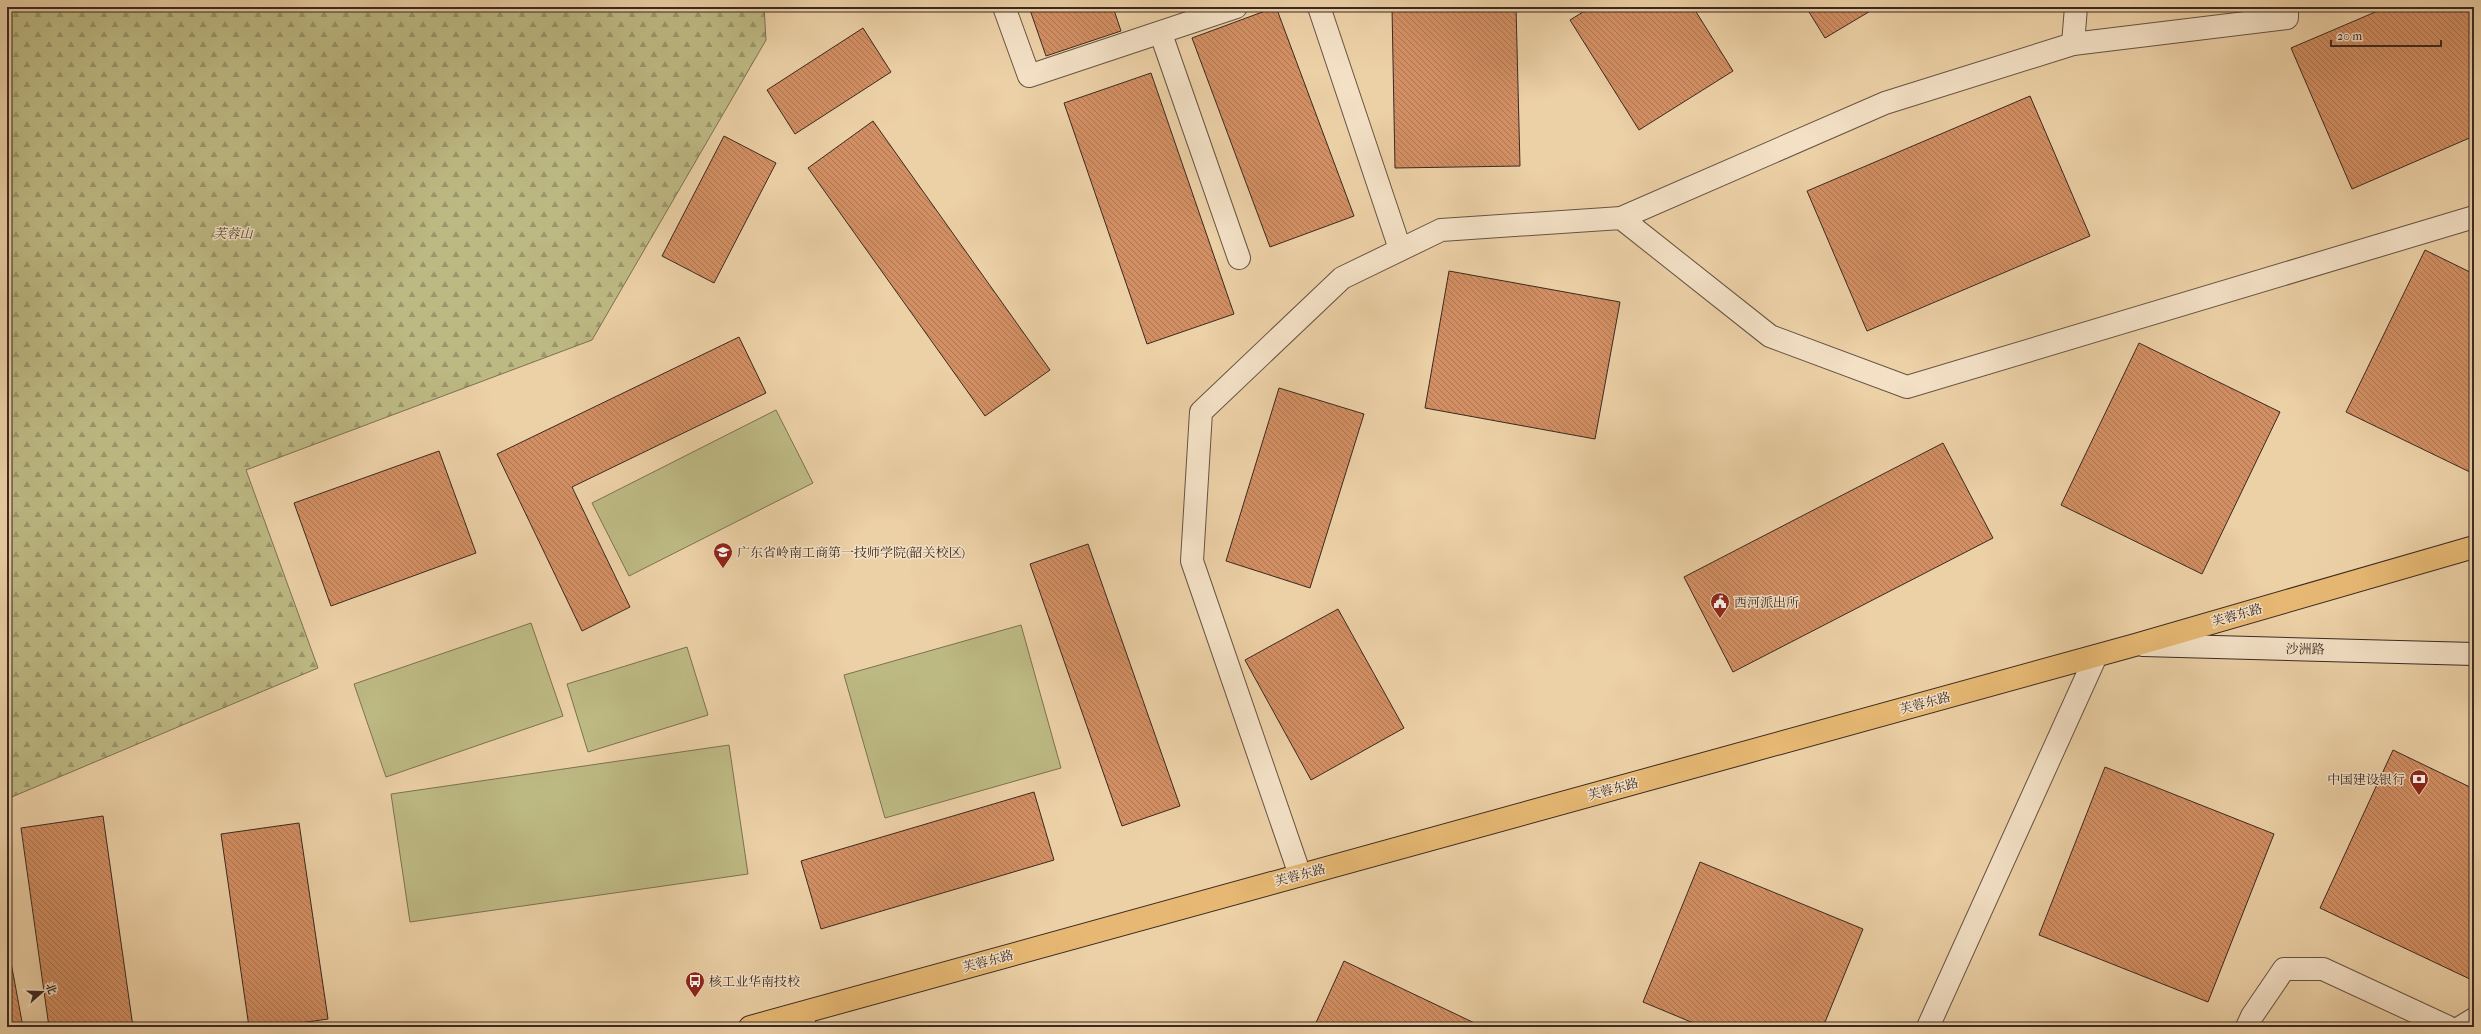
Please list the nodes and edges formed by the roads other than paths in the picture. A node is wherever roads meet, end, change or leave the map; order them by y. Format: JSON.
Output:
{"nodes":[{"id":1,"x":1004,"y":7,"type":"edge"},
{"id":2,"x":1236,"y":7,"type":"edge"},
{"id":3,"x":1319,"y":7,"type":"edge"},
{"id":4,"x":2076,"y":7,"type":"edge"},
{"id":5,"x":2287,"y":7,"type":"edge"},
{"id":6,"x":1161,"y":34,"type":"junction"},
{"id":7,"x":2073,"y":44,"type":"junction"},
{"id":8,"x":2474,"y":217,"type":"edge"},
{"id":9,"x":1621,"y":218,"type":"junction"},
{"id":10,"x":1400,"y":249,"type":"junction"},
{"id":11,"x":1239,"y":258,"type":"dead end"},
{"id":12,"x":2474,"y":547,"type":"edge"},
{"id":13,"x":2135,"y":645,"type":"junction"},
{"id":14,"x":2474,"y":654,"type":"edge"},
{"id":15,"x":2096,"y":656,"type":"junction"},
{"id":16,"x":1300,"y":875,"type":"junction"},
{"id":17,"x":2474,"y":1019,"type":"edge"},
{"id":18,"x":805,"y":1020,"type":"edge"},
{"id":19,"x":750,"y":1027,"type":"edge"},
{"id":20,"x":1928,"y":1027,"type":"edge"},
{"id":21,"x":2247,"y":1027,"type":"edge"},
{"id":22,"x":2448,"y":1027,"type":"edge"},
{"id":23,"x":2461,"y":1027,"type":"edge"}],
"edges":[{"from":1,"to":6,"type":"street"},
{"from":2,"to":6,"type":"street"},
{"from":3,"to":10,"type":"street"},
{"from":4,"to":7,"type":"street"},
{"from":5,"to":7,"type":"street"},
{"from":6,"to":11,"type":"street"},
{"from":7,"to":9,"type":"street"},
{"from":8,"to":9,"type":"street"},
{"from":9,"to":10,"type":"street"},
{"from":10,"to":16,"type":"street"},
{"from":12,"to":13,"type":"main road","name":"芙蓉东路"},
{"from":13,"to":14,"type":"street","name":"沙洲路"},
{"from":13,"to":15,"type":"main road","name":"芙蓉东路"},
{"from":15,"to":16,"type":"main road","name":"芙蓉东路"},
{"from":15,"to":20,"type":"street"},
{"from":16,"to":18,"type":"main road","name":"芙蓉东路"},
{"from":17,"to":23,"type":"street"},
{"from":18,"to":19,"type":"main road","name":"芙蓉东路"},
{"from":21,"to":22,"type":"street"}]}
